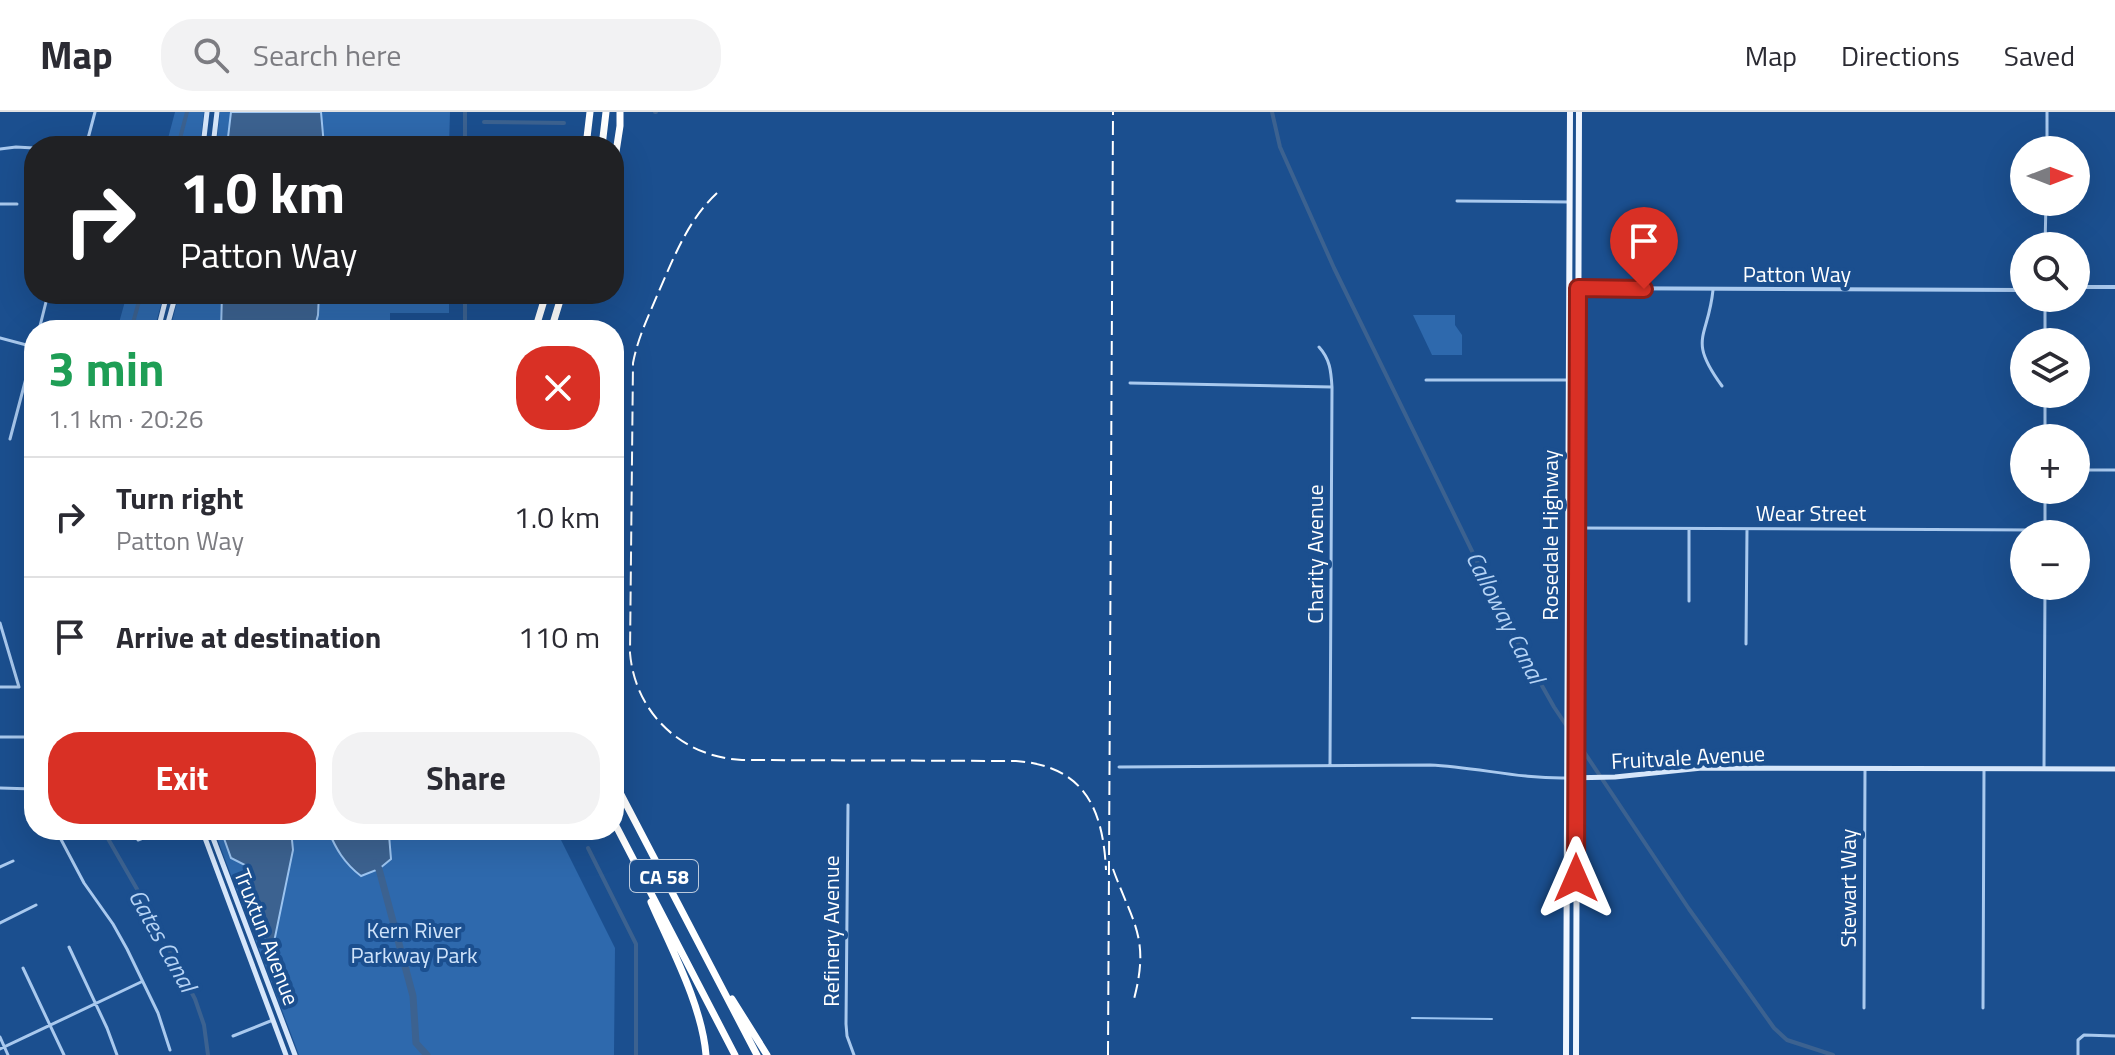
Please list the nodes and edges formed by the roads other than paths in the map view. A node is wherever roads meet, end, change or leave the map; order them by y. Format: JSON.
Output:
{"nodes":[{"id":1,"x":95,"y":112,"type":"edge"},
{"id":2,"x":207,"y":112,"type":"edge"},
{"id":3,"x":217,"y":112,"type":"edge"},
{"id":4,"x":590,"y":112,"type":"edge"},
{"id":5,"x":606,"y":112,"type":"edge"},
{"id":6,"x":620,"y":112,"type":"edge"},
{"id":7,"x":1575,"y":112,"type":"edge"},
{"id":8,"x":2047,"y":112,"type":"edge"},
{"id":9,"x":89,"y":136,"type":"edge"},
{"id":10,"x":204,"y":136,"type":"edge"},
{"id":11,"x":214,"y":136,"type":"edge"},
{"id":12,"x":587,"y":136,"type":"edge"},
{"id":13,"x":603,"y":136,"type":"edge"},
{"id":14,"x":617,"y":136,"type":"edge"},
{"id":15,"x":2047,"y":136,"type":"edge"},
{"id":16,"x":24,"y":147,"type":"edge"},
{"id":17,"x":0,"y":149,"type":"edge"},
{"id":18,"x":1457,"y":201,"type":"dead end"},
{"id":19,"x":1570,"y":202,"type":"junction"},
{"id":20,"x":0,"y":204,"type":"edge"},
{"id":21,"x":17,"y":204,"type":"dead end"},
{"id":22,"x":2090,"y":287,"type":"edge"},
{"id":23,"x":2115,"y":287,"type":"edge"},
{"id":24,"x":1570,"y":288,"type":"junction"},
{"id":25,"x":1578,"y":288,"type":"junction"},
{"id":26,"x":1713,"y":290,"type":"junction"},
{"id":27,"x":2010,"y":290,"type":"edge"},
{"id":28,"x":1569,"y":335,"type":"junction"},
{"id":29,"x":0,"y":338,"type":"edge"},
{"id":30,"x":24,"y":344,"type":"edge"},
{"id":31,"x":1319,"y":347,"type":"dead end"},
{"id":32,"x":1426,"y":380,"type":"dead end"},
{"id":33,"x":1569,"y":380,"type":"junction"},
{"id":34,"x":1130,"y":383,"type":"dead end"},
{"id":35,"x":1578,"y":384,"type":"junction"},
{"id":36,"x":24,"y":385,"type":"edge"},
{"id":37,"x":1722,"y":386,"type":"dead end"},
{"id":38,"x":1332,"y":387,"type":"junction"},
{"id":39,"x":1578,"y":432,"type":"junction"},
{"id":40,"x":10,"y":439,"type":"dead end"},
{"id":41,"x":1569,"y":469,"type":"junction"},
{"id":42,"x":2090,"y":470,"type":"edge"},
{"id":43,"x":2115,"y":470,"type":"edge"},
{"id":44,"x":1577,"y":528,"type":"junction"},
{"id":45,"x":1689,"y":529,"type":"junction"},
{"id":46,"x":1747,"y":529,"type":"junction"},
{"id":47,"x":1569,"y":532,"type":"junction"},
{"id":48,"x":2010,"y":532,"type":"edge"},
{"id":49,"x":1577,"y":589,"type":"junction"},
{"id":50,"x":2045,"y":600,"type":"edge"},
{"id":51,"x":1689,"y":601,"type":"dead end"},
{"id":52,"x":0,"y":623,"type":"edge"},
{"id":53,"x":1746,"y":644,"type":"dead end"},
{"id":54,"x":0,"y":687,"type":"edge"},
{"id":55,"x":0,"y":737,"type":"edge"},
{"id":56,"x":24,"y":737,"type":"edge"},
{"id":57,"x":1330,"y":764,"type":"junction"},
{"id":58,"x":1119,"y":767,"type":"dead end"},
{"id":59,"x":1865,"y":768,"type":"junction"},
{"id":60,"x":1984,"y":769,"type":"junction"},
{"id":61,"x":2044,"y":769,"type":"junction"},
{"id":62,"x":2115,"y":769,"type":"edge"},
{"id":63,"x":1567,"y":778,"type":"junction"},
{"id":64,"x":1576,"y":778,"type":"junction"},
{"id":65,"x":0,"y":788,"type":"edge"},
{"id":66,"x":24,"y":788,"type":"edge"},
{"id":67,"x":624,"y":800,"type":"edge"},
{"id":68,"x":848,"y":805,"type":"dead end"},
{"id":69,"x":61,"y":840,"type":"edge"},
{"id":70,"x":210,"y":840,"type":"edge"},
{"id":71,"x":212,"y":840,"type":"edge"},
{"id":72,"x":623,"y":840,"type":"edge"},
{"id":73,"x":631,"y":856,"type":"junction"},
{"id":74,"x":13,"y":861,"type":"dead end"},
{"id":75,"x":0,"y":867,"type":"edge"},
{"id":76,"x":36,"y":905,"type":"dead end"},
{"id":77,"x":0,"y":923,"type":"edge"},
{"id":78,"x":69,"y":947,"type":"dead end"},
{"id":79,"x":23,"y":968,"type":"dead end"},
{"id":80,"x":714,"y":972,"type":"junction"},
{"id":81,"x":143,"y":981,"type":"junction"},
{"id":82,"x":96,"y":1004,"type":"junction"},
{"id":83,"x":1864,"y":1008,"type":"dead end"},
{"id":84,"x":1983,"y":1008,"type":"dead end"},
{"id":85,"x":273,"y":1020,"type":"junction"},
{"id":86,"x":50,"y":1025,"type":"junction"},
{"id":87,"x":233,"y":1036,"type":"dead end"},
{"id":88,"x":287,"y":1036,"type":"junction"},
{"id":89,"x":2115,"y":1036,"type":"edge"},
{"id":90,"x":0,"y":1037,"type":"edge"},
{"id":91,"x":2,"y":1048,"type":"edge"},
{"id":92,"x":170,"y":1050,"type":"dead end"},
{"id":93,"x":8,"y":1055,"type":"edge"},
{"id":94,"x":64,"y":1055,"type":"edge"},
{"id":95,"x":117,"y":1055,"type":"edge"},
{"id":96,"x":286,"y":1055,"type":"edge"},
{"id":97,"x":295,"y":1055,"type":"edge"},
{"id":98,"x":706,"y":1055,"type":"edge"},
{"id":99,"x":735,"y":1055,"type":"edge"},
{"id":100,"x":757,"y":1055,"type":"edge"},
{"id":101,"x":767,"y":1055,"type":"edge"},
{"id":102,"x":854,"y":1055,"type":"edge"},
{"id":103,"x":1566,"y":1055,"type":"edge"},
{"id":104,"x":1576,"y":1055,"type":"edge"},
{"id":105,"x":2078,"y":1055,"type":"edge"}],
"edges":[{"from":1,"to":9,"type":"street"},
{"from":2,"to":10,"type":"main road"},
{"from":3,"to":11,"type":"main road"},
{"from":4,"to":12,"type":"highway"},
{"from":5,"to":13,"type":"highway"},
{"from":6,"to":14,"type":"highway"},
{"from":7,"to":19,"type":"main road","name":"Rosedale Highway"},
{"from":7,"to":25,"type":"main road","name":"Rosedale Highway"},
{"from":8,"to":15,"type":"street"},
{"from":16,"to":17,"type":"street"},
{"from":18,"to":19,"type":"street"},
{"from":19,"to":24,"type":"main road","name":"Rosedale Highway"},
{"from":20,"to":21,"type":"street"},
{"from":22,"to":23,"type":"street"},
{"from":24,"to":25,"type":"street","name":"Patton Way"},
{"from":24,"to":28,"type":"main road","name":"Rosedale Highway"},
{"from":25,"to":26,"type":"street","name":"Patton Way"},
{"from":25,"to":35,"type":"main road","name":"Rosedale Highway"},
{"from":26,"to":27,"type":"street","name":"Patton Way"},
{"from":26,"to":37,"type":"street"},
{"from":28,"to":33,"type":"main road","name":"Rosedale Highway"},
{"from":28,"to":35,"type":"main road"},
{"from":29,"to":30,"type":"street"},
{"from":31,"to":38,"type":"street","name":"Charity Avenue"},
{"from":32,"to":33,"type":"street"},
{"from":33,"to":39,"type":"main road"},
{"from":33,"to":41,"type":"main road","name":"Rosedale Highway"},
{"from":34,"to":38,"type":"street"},
{"from":35,"to":39,"type":"main road","name":"Rosedale Highway"},
{"from":36,"to":40,"type":"street"},
{"from":38,"to":57,"type":"street","name":"Charity Avenue"},
{"from":39,"to":44,"type":"main road","name":"Rosedale Highway"},
{"from":41,"to":44,"type":"main road"},
{"from":41,"to":47,"type":"main road","name":"Rosedale Highway"},
{"from":42,"to":43,"type":"street"},
{"from":44,"to":45,"type":"street","name":"Wear Street"},
{"from":44,"to":49,"type":"main road","name":"Rosedale Highway"},
{"from":45,"to":46,"type":"street","name":"Wear Street"},
{"from":45,"to":51,"type":"street"},
{"from":46,"to":48,"type":"street","name":"Wear Street"},
{"from":46,"to":53,"type":"street"},
{"from":47,"to":49,"type":"main road"},
{"from":47,"to":63,"type":"main road","name":"Rosedale Highway"},
{"from":49,"to":64,"type":"main road","name":"Rosedale Highway"},
{"from":50,"to":61,"type":"street"},
{"from":52,"to":54,"type":"street"},
{"from":55,"to":56,"type":"street"},
{"from":57,"to":58,"type":"street","name":"Fruitvale Avenue"},
{"from":57,"to":63,"type":"street","name":"Fruitvale Avenue"},
{"from":59,"to":60,"type":"main road","name":"Fruitvale Avenue"},
{"from":59,"to":64,"type":"main road","name":"Fruitvale Avenue"},
{"from":59,"to":83,"type":"street","name":"Stewart Way"},
{"from":60,"to":61,"type":"main road","name":"Fruitvale Avenue"},
{"from":60,"to":84,"type":"street"},
{"from":61,"to":62,"type":"main road","name":"Fruitvale Avenue"},
{"from":63,"to":64,"type":"main road","name":"Fruitvale Avenue"},
{"from":63,"to":103,"type":"main road","name":"Rosedale Highway"},
{"from":64,"to":104,"type":"main road","name":"Rosedale Highway"},
{"from":65,"to":66,"type":"street"},
{"from":67,"to":80,"type":"highway","number":"CA 58"},
{"from":68,"to":102,"type":"street","name":"Refinery Avenue"},
{"from":69,"to":81,"type":"street"},
{"from":70,"to":85,"type":"main road","name":"Truxtun Avenue"},
{"from":71,"to":88,"type":"main road","name":"Truxtun Avenue"},
{"from":72,"to":73,"type":"highway","number":"CA 58"},
{"from":73,"to":98,"type":"highway"},
{"from":73,"to":99,"type":"highway"},
{"from":74,"to":75,"type":"street"},
{"from":76,"to":77,"type":"street"},
{"from":78,"to":82,"type":"street"},
{"from":79,"to":86,"type":"street"},
{"from":80,"to":100,"type":"highway"},
{"from":80,"to":101,"type":"highway"},
{"from":81,"to":82,"type":"street"},
{"from":81,"to":92,"type":"street"},
{"from":82,"to":86,"type":"street"},
{"from":82,"to":95,"type":"street"},
{"from":85,"to":87,"type":"street"},
{"from":85,"to":88,"type":"main road"},
{"from":85,"to":96,"type":"main road","name":"Truxtun Avenue"},
{"from":86,"to":91,"type":"street"},
{"from":86,"to":94,"type":"street"},
{"from":88,"to":97,"type":"main road","name":"Truxtun Avenue"},
{"from":89,"to":105,"type":"street"},
{"from":90,"to":91,"type":"street"},
{"from":91,"to":93,"type":"street"}]}
